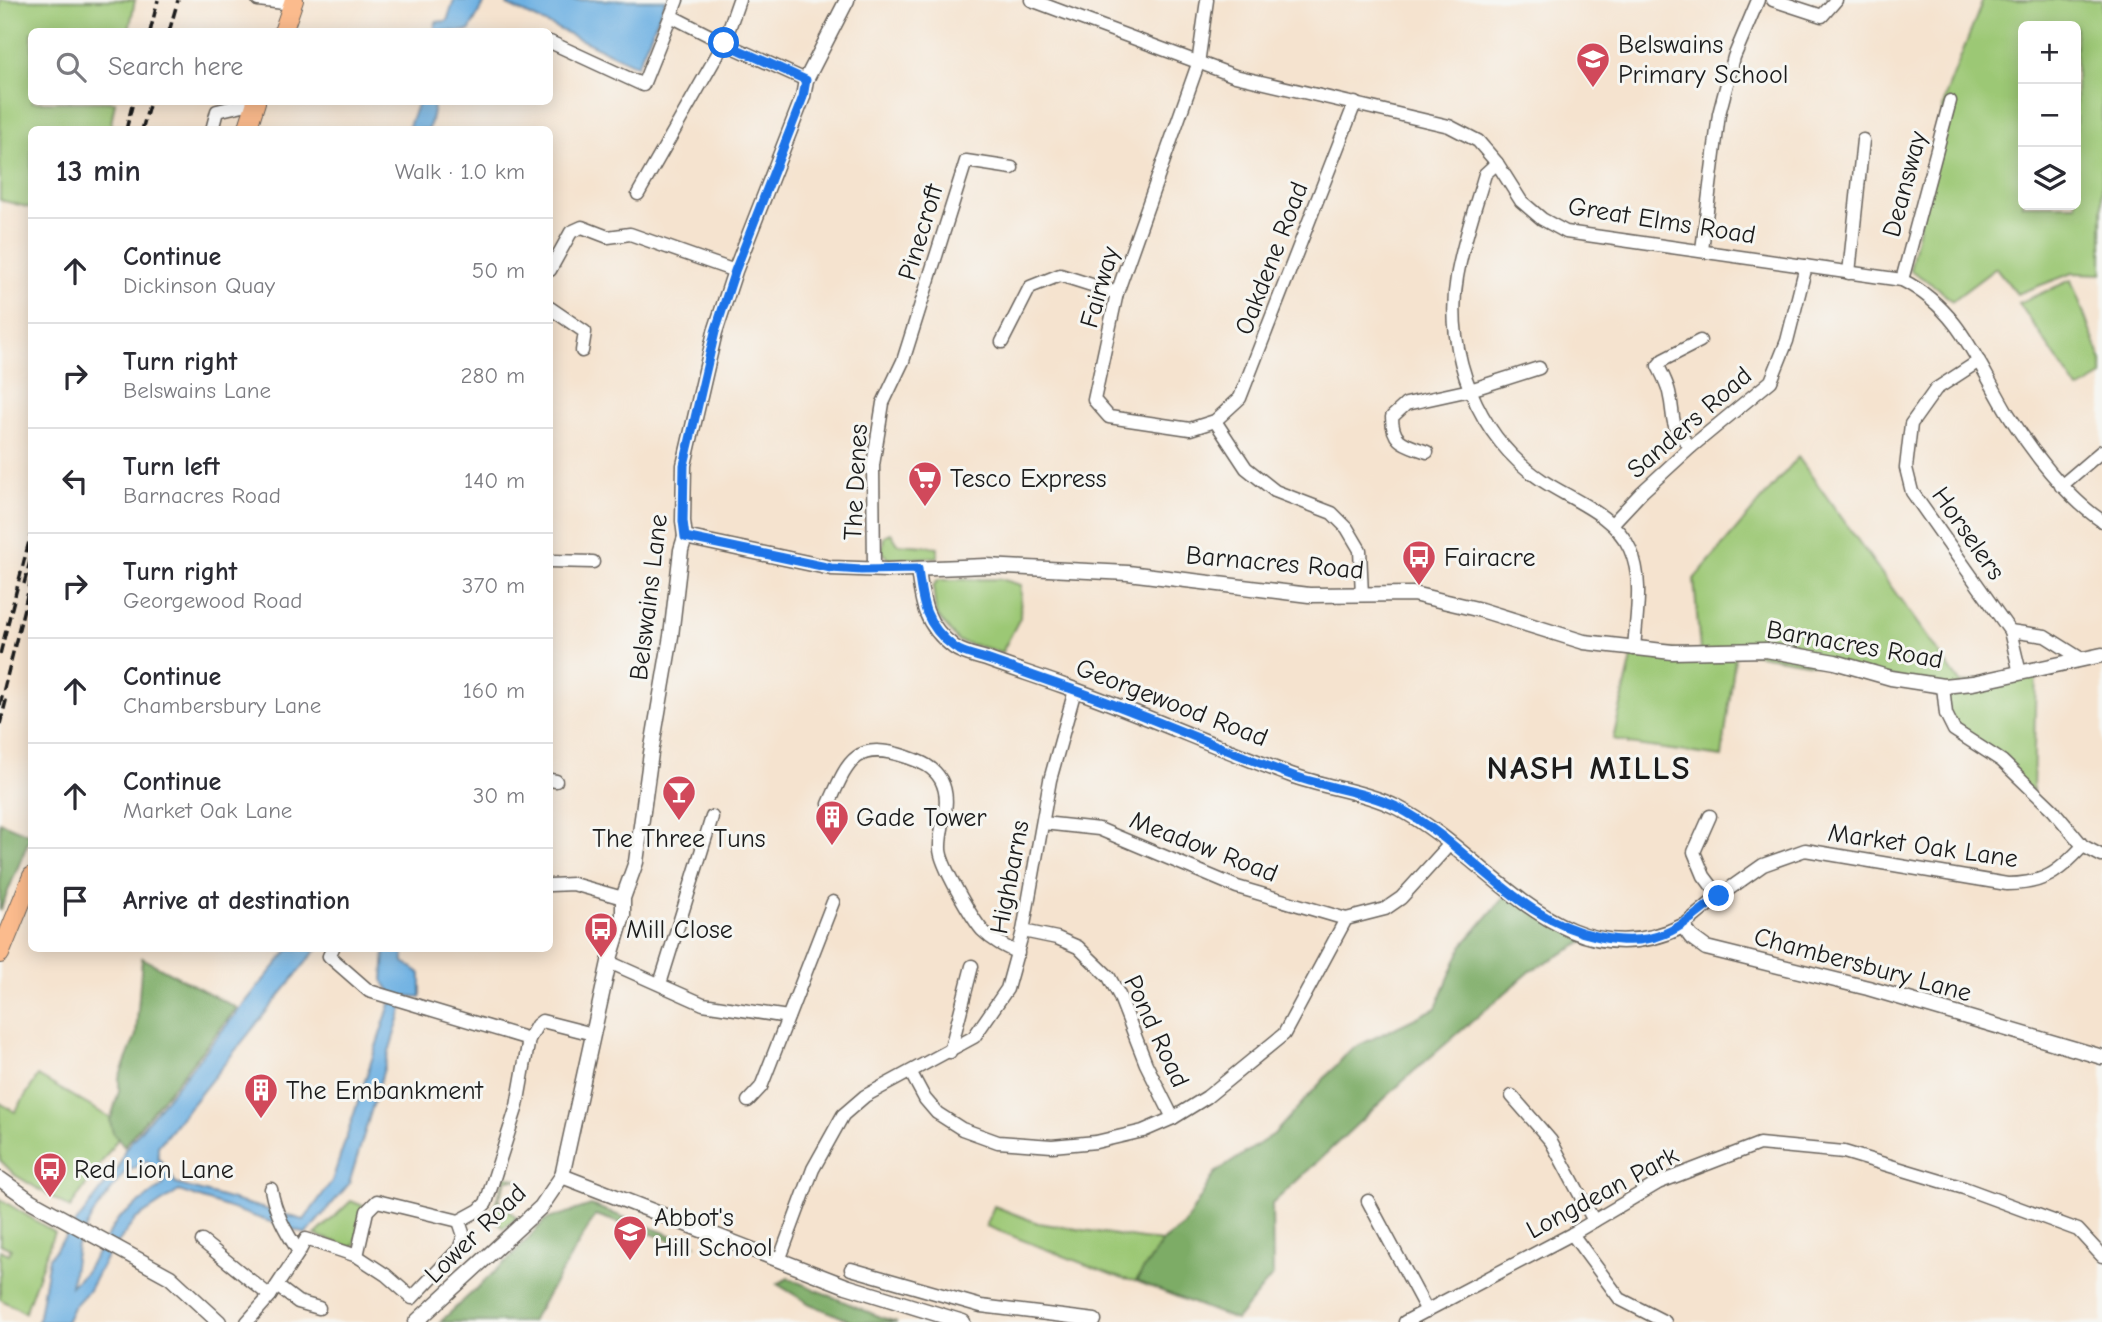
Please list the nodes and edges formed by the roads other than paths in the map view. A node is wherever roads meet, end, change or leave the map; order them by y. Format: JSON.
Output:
{"nodes":[{"id":1,"x":258,"y":0,"type":"edge"},
{"id":2,"x":677,"y":0,"type":"edge"},
{"id":3,"x":740,"y":0,"type":"edge"},
{"id":4,"x":847,"y":0,"type":"edge"},
{"id":5,"x":1031,"y":0,"type":"edge"},
{"id":6,"x":1207,"y":0,"type":"edge"},
{"id":7,"x":1758,"y":0,"type":"edge"},
{"id":8,"x":1773,"y":0,"type":"edge"},
{"id":9,"x":1836,"y":0,"type":"edge"},
{"id":10,"x":293,"y":2,"type":"edge"},
{"id":11,"x":1057,"y":5,"type":"edge"},
{"id":12,"x":671,"y":16,"type":"junction"},
{"id":13,"x":283,"y":28,"type":"edge"},
{"id":14,"x":553,"y":43,"type":"edge"},
{"id":15,"x":724,"y":43,"type":"junction"},
{"id":16,"x":1198,"y":64,"type":"junction"},
{"id":17,"x":806,"y":80,"type":"junction"},
{"id":18,"x":1950,"y":100,"type":"dead end"},
{"id":19,"x":1355,"y":103,"type":"junction"},
{"id":20,"x":243,"y":105,"type":"edge"},
{"id":21,"x":255,"y":105,"type":"edge"},
{"id":22,"x":213,"y":126,"type":"edge"},
{"id":23,"x":248,"y":126,"type":"edge"},
{"id":24,"x":1863,"y":140,"type":"dead end"},
{"id":25,"x":1497,"y":163,"type":"junction"},
{"id":26,"x":1012,"y":167,"type":"dead end"},
{"id":27,"x":638,"y":194,"type":"dead end"},
{"id":28,"x":1702,"y":250,"type":"junction"},
{"id":29,"x":553,"y":265,"type":"edge"},
{"id":30,"x":1806,"y":266,"type":"junction"},
{"id":31,"x":735,"y":271,"type":"junction"},
{"id":32,"x":1849,"y":273,"type":"junction"},
{"id":33,"x":1902,"y":279,"type":"junction"},
{"id":34,"x":1117,"y":293,"type":"junction"},
{"id":35,"x":553,"y":310,"type":"edge"},
{"id":36,"x":1700,"y":341,"type":"dead end"},
{"id":37,"x":1002,"y":342,"type":"dead end"},
{"id":38,"x":582,"y":351,"type":"dead end"},
{"id":39,"x":903,"y":361,"type":"joint"},
{"id":40,"x":1979,"y":361,"type":"junction"},
{"id":41,"x":1539,"y":368,"type":"dead end"},
{"id":42,"x":1469,"y":390,"type":"junction"},
{"id":43,"x":1215,"y":421,"type":"junction"},
{"id":44,"x":1691,"y":447,"type":"junction"},
{"id":45,"x":2102,"y":451,"type":"edge"},
{"id":46,"x":1427,"y":453,"type":"dead end"},
{"id":47,"x":2061,"y":486,"type":"junction"},
{"id":48,"x":2102,"y":521,"type":"edge"},
{"id":49,"x":1612,"y":524,"type":"junction"},
{"id":50,"x":685,"y":537,"type":"junction"},
{"id":51,"x":553,"y":561,"type":"edge"},
{"id":52,"x":593,"y":562,"type":"dead end"},
{"id":53,"x":874,"y":569,"type":"junction"},
{"id":54,"x":918,"y":569,"type":"junction"},
{"id":55,"x":1362,"y":595,"type":"junction"},
{"id":56,"x":2010,"y":631,"type":"junction"},
{"id":57,"x":1634,"y":649,"type":"junction"},
{"id":58,"x":2102,"y":654,"type":"edge"},
{"id":59,"x":2081,"y":658,"type":"junction"},
{"id":60,"x":2020,"y":673,"type":"junction"},
{"id":61,"x":1943,"y":686,"type":"junction"},
{"id":62,"x":1075,"y":690,"type":"junction"},
{"id":63,"x":829,"y":804,"type":"dead end"},
{"id":64,"x":1710,"y":816,"type":"dead end"},
{"id":65,"x":712,"y":817,"type":"dead end"},
{"id":66,"x":1043,"y":822,"type":"junction"},
{"id":67,"x":1450,"y":845,"type":"junction"},
{"id":68,"x":2083,"y":846,"type":"junction"},
{"id":69,"x":2102,"y":856,"type":"edge"},
{"id":70,"x":553,"y":885,"type":"edge"},
{"id":71,"x":28,"y":886,"type":"edge"},
{"id":72,"x":1719,"y":896,"type":"junction"},
{"id":73,"x":623,"y":898,"type":"junction"},
{"id":74,"x":833,"y":902,"type":"dead end"},
{"id":75,"x":1346,"y":919,"type":"junction"},
{"id":76,"x":1683,"y":926,"type":"junction"},
{"id":77,"x":1023,"y":931,"type":"junction"},
{"id":78,"x":331,"y":952,"type":"edge"},
{"id":79,"x":1018,"y":953,"type":"junction"},
{"id":80,"x":0,"y":954,"type":"edge"},
{"id":81,"x":609,"y":962,"type":"junction"},
{"id":82,"x":972,"y":967,"type":"dead end"},
{"id":83,"x":660,"y":984,"type":"junction"},
{"id":84,"x":788,"y":1017,"type":"junction"},
{"id":85,"x":593,"y":1034,"type":"junction"},
{"id":86,"x":529,"y":1040,"type":"junction"},
{"id":87,"x":950,"y":1052,"type":"junction"},
{"id":88,"x":2102,"y":1057,"type":"edge"},
{"id":89,"x":911,"y":1073,"type":"junction"},
{"id":90,"x":1512,"y":1096,"type":"dead end"},
{"id":91,"x":748,"y":1101,"type":"dead end"},
{"id":92,"x":1173,"y":1118,"type":"junction"},
{"id":93,"x":562,"y":1176,"type":"junction"},
{"id":94,"x":0,"y":1179,"type":"edge"},
{"id":95,"x":271,"y":1189,"type":"dead end"},
{"id":96,"x":1368,"y":1201,"type":"dead end"},
{"id":97,"x":459,"y":1221,"type":"junction"},
{"id":98,"x":1594,"y":1221,"type":"junction"},
{"id":99,"x":1572,"y":1234,"type":"junction"},
{"id":100,"x":202,"y":1241,"type":"dead end"},
{"id":101,"x":299,"y":1252,"type":"junction"},
{"id":102,"x":357,"y":1256,"type":"junction"},
{"id":103,"x":2102,"y":1256,"type":"edge"},
{"id":104,"x":780,"y":1258,"type":"junction"},
{"id":105,"x":851,"y":1269,"type":"dead end"},
{"id":106,"x":273,"y":1291,"type":"junction"},
{"id":107,"x":319,"y":1308,"type":"dead end"},
{"id":108,"x":1427,"y":1311,"type":"junction"},
{"id":109,"x":219,"y":1322,"type":"edge"},
{"id":110,"x":247,"y":1322,"type":"edge"},
{"id":111,"x":416,"y":1322,"type":"edge"},
{"id":112,"x":962,"y":1322,"type":"edge"},
{"id":113,"x":1094,"y":1322,"type":"edge"},
{"id":114,"x":1405,"y":1322,"type":"edge"},
{"id":115,"x":1665,"y":1322,"type":"edge"}],
"edges":[{"from":1,"to":10,"type":"street"},
{"from":2,"to":12,"type":"street"},
{"from":3,"to":15,"type":"street"},
{"from":4,"to":17,"type":"street","name":"Belswains Lane"},
{"from":5,"to":11,"type":"street","name":"Great Elms Road"},
{"from":6,"to":16,"type":"street","name":"Fairway"},
{"from":7,"to":28,"type":"street"},
{"from":8,"to":9,"type":"street"},
{"from":10,"to":13,"type":"main road"},
{"from":11,"to":16,"type":"street","name":"Great Elms Road"},
{"from":12,"to":14,"type":"street"},
{"from":12,"to":15,"type":"street"},
{"from":15,"to":17,"type":"street"},
{"from":15,"to":27,"type":"street"},
{"from":16,"to":19,"type":"street","name":"Great Elms Road"},
{"from":16,"to":34,"type":"street","name":"Fairway"},
{"from":17,"to":31,"type":"street","name":"Belswains Lane"},
{"from":18,"to":33,"type":"street","name":"Deansway"},
{"from":19,"to":25,"type":"street","name":"Great Elms Road"},
{"from":19,"to":43,"type":"street","name":"Oakdene Road"},
{"from":20,"to":22,"type":"street"},
{"from":21,"to":23,"type":"main road"},
{"from":24,"to":32,"type":"street"},
{"from":25,"to":28,"type":"street","name":"Great Elms Road"},
{"from":25,"to":42,"type":"street"},
{"from":26,"to":39,"type":"street","name":"Pinecroft"},
{"from":28,"to":30,"type":"street","name":"Great Elms Road"},
{"from":29,"to":31,"type":"street"},
{"from":30,"to":32,"type":"street","name":"Great Elms Road"},
{"from":30,"to":44,"type":"street","name":"Sanders Road"},
{"from":31,"to":50,"type":"street","name":"Belswains Lane"},
{"from":32,"to":33,"type":"street","name":"Great Elms Road"},
{"from":33,"to":40,"type":"street","name":"Great Elms Road"},
{"from":34,"to":37,"type":"street"},
{"from":34,"to":43,"type":"street","name":"Fairway"},
{"from":35,"to":38,"type":"street"},
{"from":36,"to":44,"type":"street"},
{"from":39,"to":53,"type":"street","name":"The Denes"},
{"from":40,"to":47,"type":"street","name":"Great Elms Road"},
{"from":40,"to":56,"type":"street","name":"Horselers"},
{"from":41,"to":42,"type":"street"},
{"from":42,"to":46,"type":"street"},
{"from":42,"to":49,"type":"street"},
{"from":43,"to":55,"type":"street"},
{"from":44,"to":49,"type":"street","name":"Sanders Road"},
{"from":45,"to":47,"type":"street"},
{"from":47,"to":48,"type":"street","name":"Great Elms Road"},
{"from":49,"to":57,"type":"street"},
{"from":50,"to":53,"type":"street","name":"Barnacres Road"},
{"from":50,"to":73,"type":"street","name":"Belswains Lane"},
{"from":51,"to":52,"type":"street"},
{"from":53,"to":54,"type":"street","name":"Barnacres Road"},
{"from":54,"to":55,"type":"street","name":"Barnacres Road"},
{"from":54,"to":62,"type":"street","name":"Georgewood Road"},
{"from":55,"to":57,"type":"street","name":"Barnacres Road"},
{"from":56,"to":59,"type":"street"},
{"from":56,"to":60,"type":"street","name":"Horselers"},
{"from":57,"to":61,"type":"street","name":"Barnacres Road"},
{"from":58,"to":59,"type":"street","name":"Barnacres Road"},
{"from":59,"to":60,"type":"street","name":"Barnacres Road"},
{"from":60,"to":61,"type":"street","name":"Barnacres Road"},
{"from":61,"to":68,"type":"street"},
{"from":62,"to":66,"type":"street","name":"Highbarns"},
{"from":62,"to":67,"type":"street","name":"Georgewood Road"},
{"from":63,"to":79,"type":"street"},
{"from":64,"to":72,"type":"street"},
{"from":65,"to":83,"type":"street"},
{"from":66,"to":75,"type":"street","name":"Meadow Road"},
{"from":66,"to":77,"type":"street","name":"Highbarns"},
{"from":67,"to":75,"type":"street"},
{"from":67,"to":76,"type":"street"},
{"from":68,"to":69,"type":"street"},
{"from":68,"to":72,"type":"street","name":"Market Oak Lane"},
{"from":70,"to":73,"type":"street"},
{"from":71,"to":80,"type":"main road"},
{"from":72,"to":76,"type":"street","name":"Market Oak Lane"},
{"from":73,"to":81,"type":"street","name":"Belswains Lane"},
{"from":74,"to":84,"type":"street"},
{"from":75,"to":92,"type":"street"},
{"from":76,"to":88,"type":"street","name":"Chambersbury Lane"},
{"from":77,"to":79,"type":"street","name":"Highbarns"},
{"from":77,"to":92,"type":"street","name":"Pond Road"},
{"from":78,"to":86,"type":"street"},
{"from":79,"to":87,"type":"street","name":"Highbarns"},
{"from":81,"to":83,"type":"street"},
{"from":81,"to":85,"type":"street","name":"Belswains Lane"},
{"from":82,"to":87,"type":"street","name":"Highbarns"},
{"from":83,"to":84,"type":"street"},
{"from":84,"to":91,"type":"street"},
{"from":85,"to":86,"type":"street"},
{"from":85,"to":93,"type":"street","name":"Belswains Lane"},
{"from":86,"to":97,"type":"street"},
{"from":87,"to":89,"type":"street","name":"Highbarns"},
{"from":89,"to":92,"type":"street"},
{"from":89,"to":104,"type":"street"},
{"from":90,"to":98,"type":"street"},
{"from":93,"to":104,"type":"street"},
{"from":93,"to":111,"type":"street","name":"Lower Road"},
{"from":94,"to":109,"type":"street"},
{"from":95,"to":101,"type":"street"},
{"from":96,"to":108,"type":"street"},
{"from":97,"to":102,"type":"street"},
{"from":97,"to":102,"type":"street"},
{"from":98,"to":99,"type":"street","name":"Longdean Park"},
{"from":98,"to":103,"type":"street","name":"Longdean Park"},
{"from":99,"to":108,"type":"street","name":"Longdean Park"},
{"from":99,"to":115,"type":"street"},
{"from":100,"to":106,"type":"street"},
{"from":101,"to":102,"type":"street"},
{"from":101,"to":106,"type":"street"},
{"from":104,"to":112,"type":"street"},
{"from":105,"to":113,"type":"street"},
{"from":106,"to":107,"type":"street"},
{"from":106,"to":110,"type":"street"},
{"from":108,"to":114,"type":"street","name":"Longdean Park"}]}
